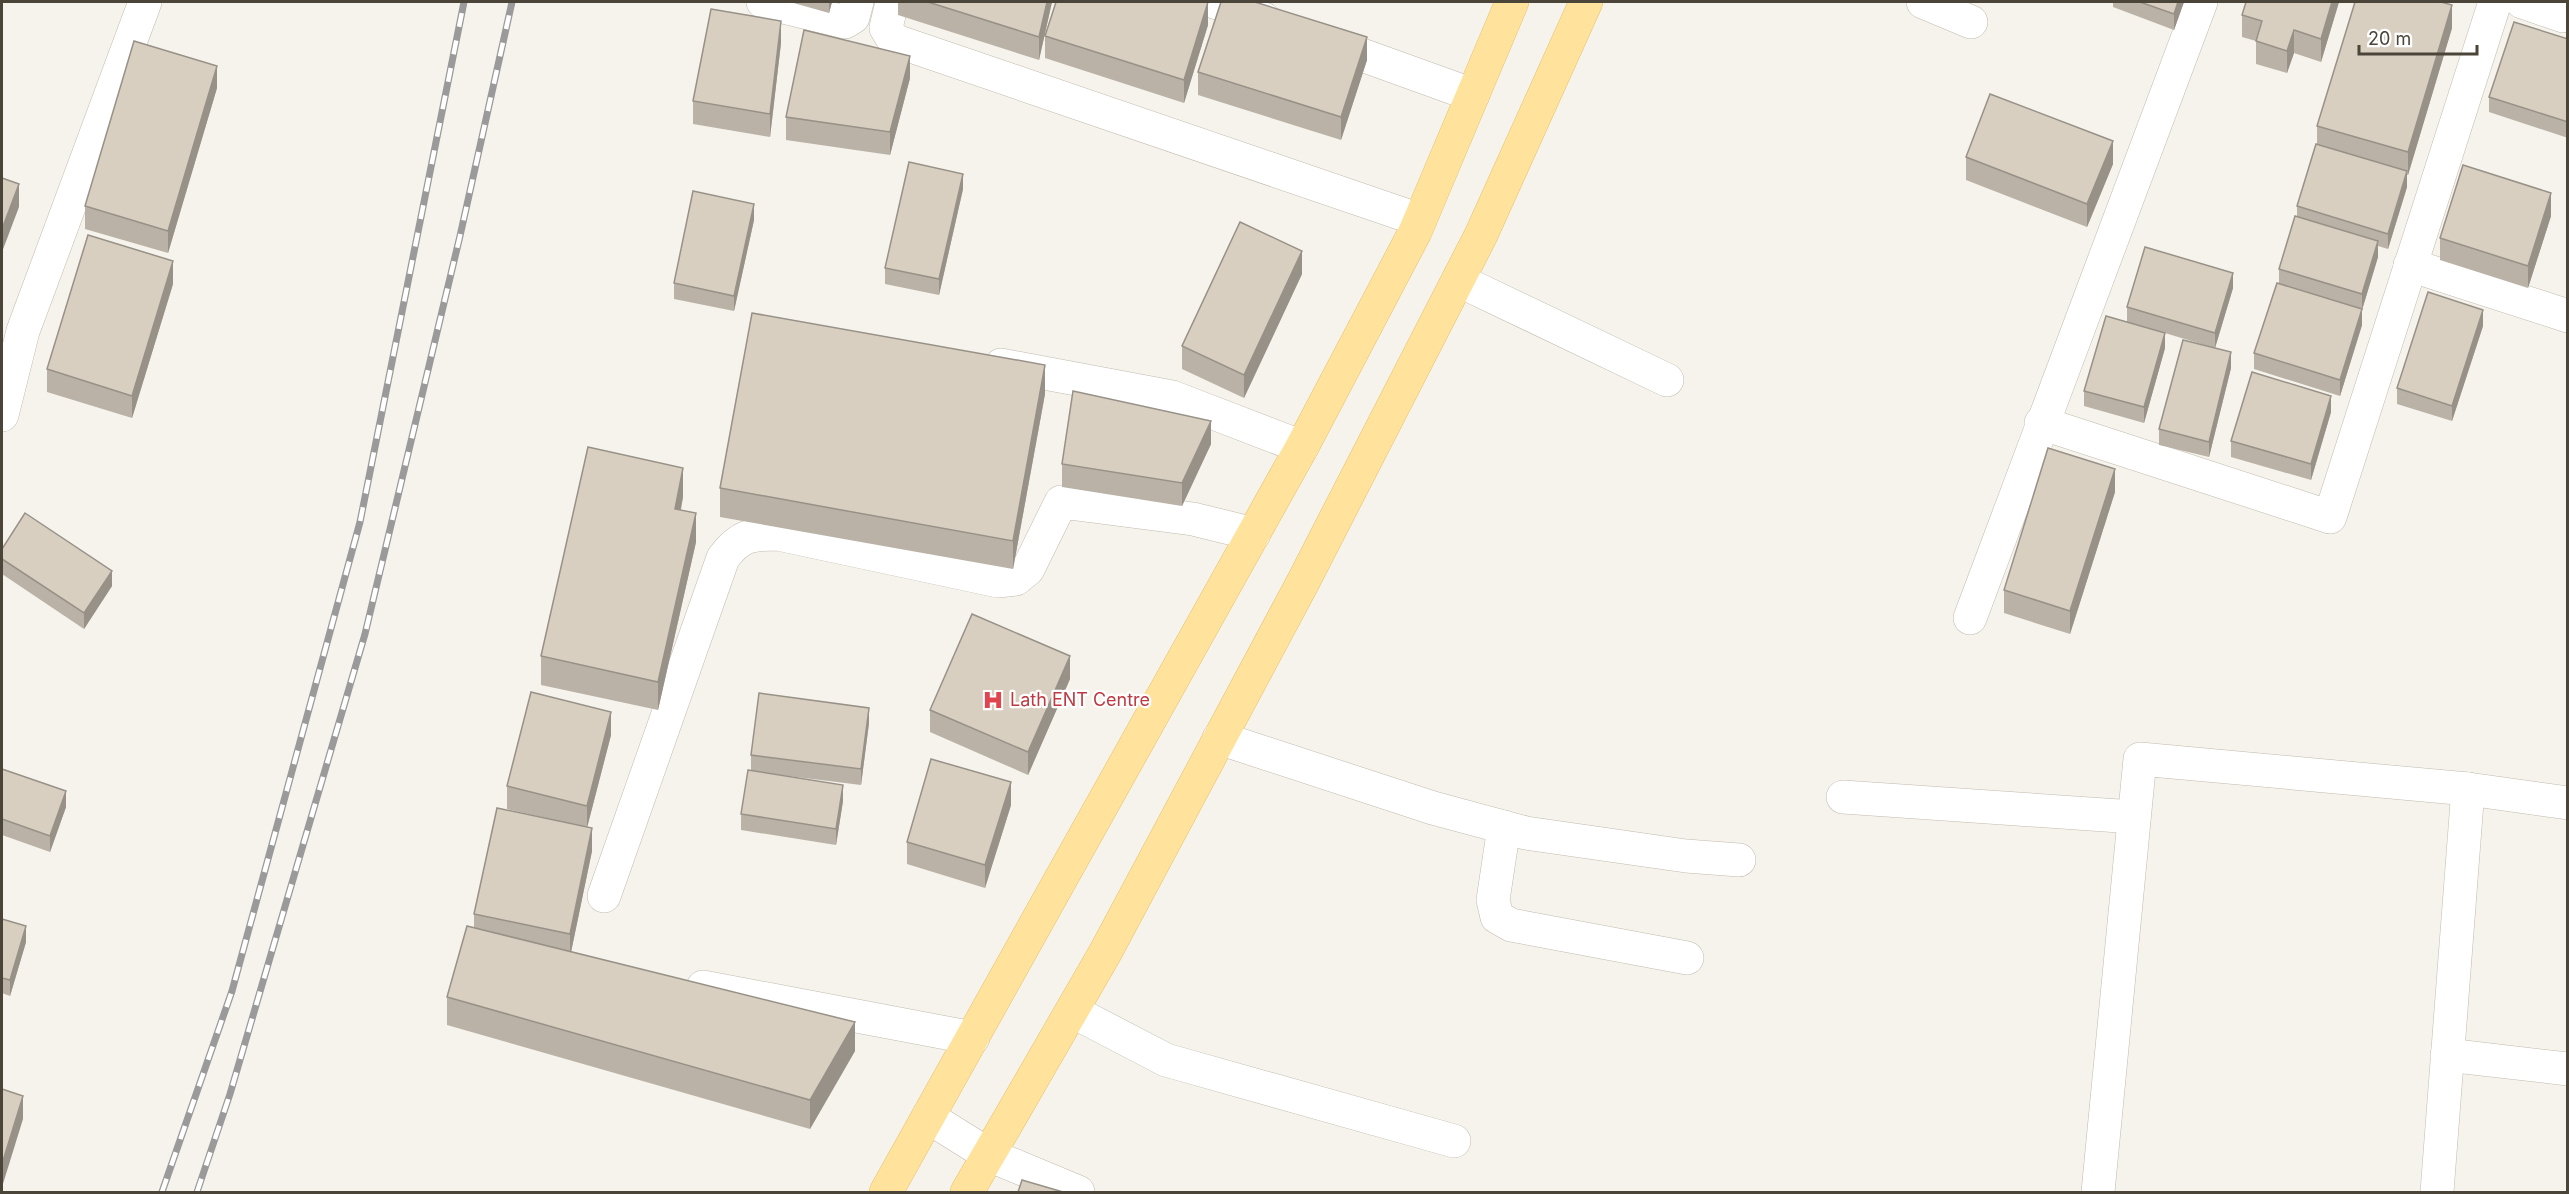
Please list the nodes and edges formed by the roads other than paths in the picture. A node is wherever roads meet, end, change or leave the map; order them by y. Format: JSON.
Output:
{"nodes":[{"id":1,"x":145,"y":2,"type":"edge"},
{"id":2,"x":763,"y":2,"type":"edge"},
{"id":3,"x":857,"y":2,"type":"edge"},
{"id":4,"x":892,"y":2,"type":"edge"},
{"id":5,"x":1214,"y":2,"type":"edge"},
{"id":6,"x":1512,"y":2,"type":"edge"},
{"id":7,"x":1586,"y":2,"type":"edge"},
{"id":8,"x":1923,"y":2,"type":"edge"},
{"id":9,"x":2201,"y":2,"type":"edge"},
{"id":10,"x":2495,"y":2,"type":"edge"},
{"id":11,"x":2522,"y":2,"type":"edge"},
{"id":12,"x":2568,"y":14,"type":"edge"},
{"id":13,"x":1971,"y":22,"type":"dead end"},
{"id":14,"x":1473,"y":95,"type":"junction"},
{"id":15,"x":1420,"y":220,"type":"junction"},
{"id":16,"x":2410,"y":265,"type":"junction"},
{"id":17,"x":1458,"y":280,"type":"junction"},
{"id":18,"x":2568,"y":316,"type":"edge"},
{"id":19,"x":12,"y":326,"type":"edge"},
{"id":20,"x":974,"y":360,"type":"edge"},
{"id":21,"x":1667,"y":380,"type":"dead end"},
{"id":22,"x":2,"y":415,"type":"edge"},
{"id":23,"x":2041,"y":423,"type":"junction"},
{"id":24,"x":1302,"y":447,"type":"junction"},
{"id":25,"x":1254,"y":534,"type":"junction"},
{"id":26,"x":1970,"y":618,"type":"dead end"},
{"id":27,"x":1219,"y":738,"type":"junction"},
{"id":28,"x":2468,"y":789,"type":"junction"},
{"id":29,"x":1843,"y":797,"type":"dead end"},
{"id":30,"x":2568,"y":803,"type":"edge"},
{"id":31,"x":2134,"y":817,"type":"junction"},
{"id":32,"x":1504,"y":827,"type":"junction"},
{"id":33,"x":1738,"y":860,"type":"dead end"},
{"id":34,"x":604,"y":896,"type":"dead end"},
{"id":35,"x":1688,"y":958,"type":"dead end"},
{"id":36,"x":679,"y":983,"type":"edge"},
{"id":37,"x":1072,"y":1011,"type":"junction"},
{"id":38,"x":973,"y":1038,"type":"junction"},
{"id":39,"x":2447,"y":1055,"type":"junction"},
{"id":40,"x":2568,"y":1069,"type":"edge"},
{"id":41,"x":928,"y":1117,"type":"junction"},
{"id":42,"x":1454,"y":1141,"type":"dead end"},
{"id":43,"x":989,"y":1155,"type":"junction"},
{"id":44,"x":886,"y":1192,"type":"edge"},
{"id":45,"x":967,"y":1192,"type":"edge"},
{"id":46,"x":1078,"y":1192,"type":"edge"},
{"id":47,"x":2098,"y":1192,"type":"edge"},
{"id":48,"x":2437,"y":1192,"type":"edge"}],
"edges":[{"from":1,"to":19,"type":"street"},
{"from":2,"to":3,"type":"street"},
{"from":4,"to":15,"type":"street"},
{"from":5,"to":14,"type":"street"},
{"from":6,"to":14,"type":"main road"},
{"from":7,"to":17,"type":"main road"},
{"from":8,"to":13,"type":"street"},
{"from":9,"to":23,"type":"street"},
{"from":10,"to":16,"type":"street"},
{"from":11,"to":12,"type":"street"},
{"from":14,"to":15,"type":"main road"},
{"from":15,"to":24,"type":"main road"},
{"from":16,"to":18,"type":"street"},
{"from":16,"to":23,"type":"street"},
{"from":17,"to":21,"type":"street"},
{"from":17,"to":27,"type":"main road"},
{"from":19,"to":22,"type":"street"},
{"from":20,"to":24,"type":"street"},
{"from":23,"to":26,"type":"street"},
{"from":24,"to":25,"type":"main road"},
{"from":25,"to":34,"type":"street"},
{"from":25,"to":38,"type":"main road"},
{"from":27,"to":32,"type":"street"},
{"from":27,"to":37,"type":"main road"},
{"from":28,"to":30,"type":"street"},
{"from":28,"to":31,"type":"street"},
{"from":28,"to":39,"type":"street"},
{"from":29,"to":31,"type":"street"},
{"from":31,"to":47,"type":"street"},
{"from":32,"to":33,"type":"street"},
{"from":32,"to":35,"type":"street"},
{"from":36,"to":38,"type":"street"},
{"from":37,"to":42,"type":"street"},
{"from":37,"to":43,"type":"main road"},
{"from":38,"to":41,"type":"main road"},
{"from":39,"to":40,"type":"street"},
{"from":39,"to":48,"type":"street"},
{"from":41,"to":43,"type":"street"},
{"from":41,"to":44,"type":"main road"},
{"from":43,"to":45,"type":"main road"},
{"from":43,"to":46,"type":"street"}]}
